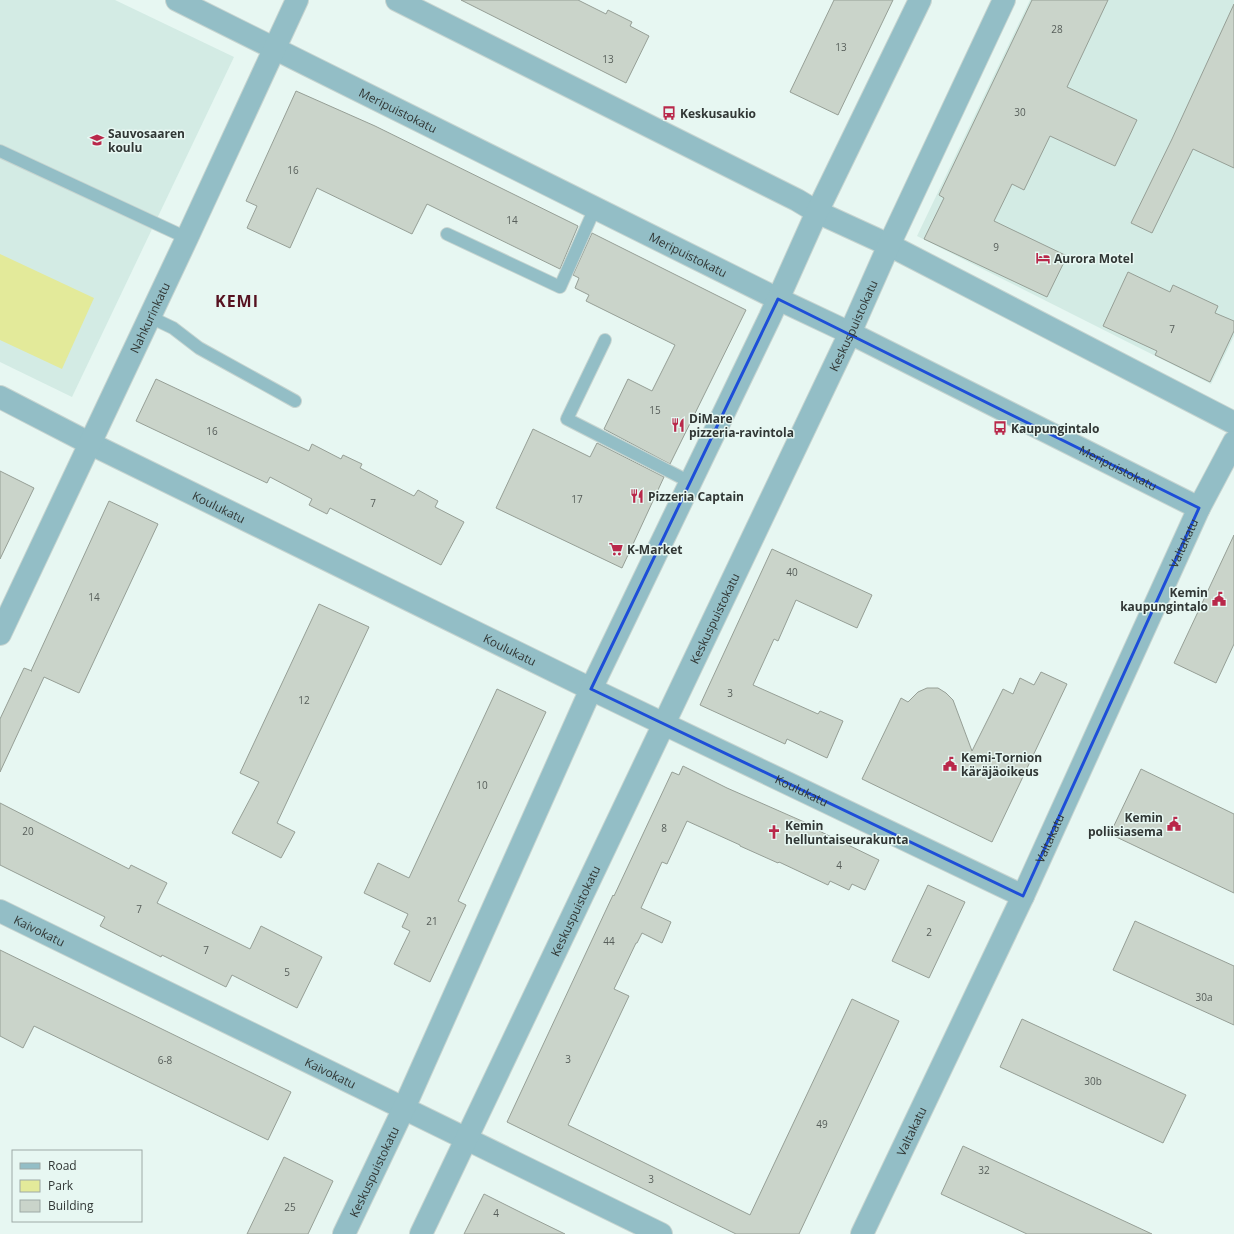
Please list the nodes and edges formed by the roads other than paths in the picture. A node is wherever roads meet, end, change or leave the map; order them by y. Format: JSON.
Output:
{"nodes":[{"id":1,"x":177,"y":0,"type":"edge"},
{"id":2,"x":297,"y":0,"type":"edge"},
{"id":3,"x":397,"y":0,"type":"edge"},
{"id":4,"x":920,"y":0,"type":"edge"},
{"id":5,"x":1004,"y":0,"type":"edge"},
{"id":6,"x":275,"y":49,"type":"junction"},
{"id":7,"x":0,"y":151,"type":"edge"},
{"id":8,"x":595,"y":208,"type":"junction"},
{"id":9,"x":817,"y":212,"type":"junction"},
{"id":10,"x":447,"y":234,"type":"dead end"},
{"id":11,"x":187,"y":238,"type":"junction"},
{"id":12,"x":889,"y":245,"type":"junction"},
{"id":13,"x":778,"y":299,"type":"junction"},
{"id":14,"x":150,"y":317,"type":"junction"},
{"id":15,"x":850,"y":333,"type":"junction"},
{"id":16,"x":605,"y":340,"type":"dead end"},
{"id":17,"x":0,"y":397,"type":"edge"},
{"id":18,"x":295,"y":401,"type":"dead end"},
{"id":19,"x":1234,"y":423,"type":"edge"},
{"id":20,"x":1234,"y":442,"type":"edge"},
{"id":21,"x":89,"y":443,"type":"junction"},
{"id":22,"x":690,"y":482,"type":"junction"},
{"id":23,"x":1200,"y":508,"type":"junction"},
{"id":24,"x":0,"y":634,"type":"edge"},
{"id":25,"x":591,"y":689,"type":"junction"},
{"id":26,"x":665,"y":724,"type":"junction"},
{"id":27,"x":1023,"y":896,"type":"junction"},
{"id":28,"x":0,"y":911,"type":"edge"},
{"id":29,"x":404,"y":1108,"type":"junction"},
{"id":30,"x":467,"y":1139,"type":"junction"},
{"id":31,"x":344,"y":1234,"type":"edge"},
{"id":32,"x":421,"y":1234,"type":"edge"},
{"id":33,"x":661,"y":1234,"type":"edge"},
{"id":34,"x":862,"y":1234,"type":"edge"}],
"edges":[{"from":1,"to":6,"type":"street","name":"Meripuistokatu"},
{"from":2,"to":6,"type":"street","name":"Nahkurinkatu"},
{"from":3,"to":9,"type":"street"},
{"from":4,"to":9,"type":"street","name":"Keskuspuistokatu"},
{"from":5,"to":12,"type":"street","name":"Keskuspuistokatu"},
{"from":6,"to":8,"type":"street","name":"Meripuistokatu"},
{"from":6,"to":11,"type":"street","name":"Nahkurinkatu"},
{"from":7,"to":11,"type":"lane"},
{"from":8,"to":10,"type":"lane"},
{"from":8,"to":13,"type":"street","name":"Meripuistokatu"},
{"from":9,"to":12,"type":"street"},
{"from":9,"to":13,"type":"street","name":"Keskuspuistokatu"},
{"from":11,"to":14,"type":"street","name":"Nahkurinkatu"},
{"from":12,"to":15,"type":"street","name":"Keskuspuistokatu"},
{"from":12,"to":19,"type":"street"},
{"from":13,"to":15,"type":"street","name":"Meripuistokatu"},
{"from":13,"to":22,"type":"street","name":"Keskuspuistokatu"},
{"from":14,"to":18,"type":"lane"},
{"from":14,"to":21,"type":"street","name":"Nahkurinkatu"},
{"from":15,"to":23,"type":"street","name":"Meripuistokatu"},
{"from":15,"to":26,"type":"street","name":"Keskuspuistokatu"},
{"from":16,"to":22,"type":"lane"},
{"from":17,"to":21,"type":"street","name":"Koulukatu"},
{"from":20,"to":23,"type":"street","name":"Valtakatu"},
{"from":21,"to":24,"type":"street","name":"Nahkurinkatu"},
{"from":21,"to":25,"type":"street","name":"Koulukatu"},
{"from":22,"to":25,"type":"street","name":"Keskuspuistokatu"},
{"from":23,"to":27,"type":"street","name":"Valtakatu"},
{"from":25,"to":26,"type":"street","name":"Koulukatu"},
{"from":25,"to":29,"type":"street","name":"Keskuspuistokatu"},
{"from":26,"to":27,"type":"street","name":"Koulukatu"},
{"from":26,"to":30,"type":"street","name":"Keskuspuistokatu"},
{"from":27,"to":34,"type":"street","name":"Valtakatu"},
{"from":28,"to":29,"type":"street","name":"Kaivokatu"},
{"from":29,"to":30,"type":"street","name":"Kaivokatu"},
{"from":29,"to":31,"type":"street","name":"Keskuspuistokatu"},
{"from":30,"to":32,"type":"street","name":"Keskuspuistokatu"},
{"from":30,"to":33,"type":"street","name":"Kaivokatu"}]}
